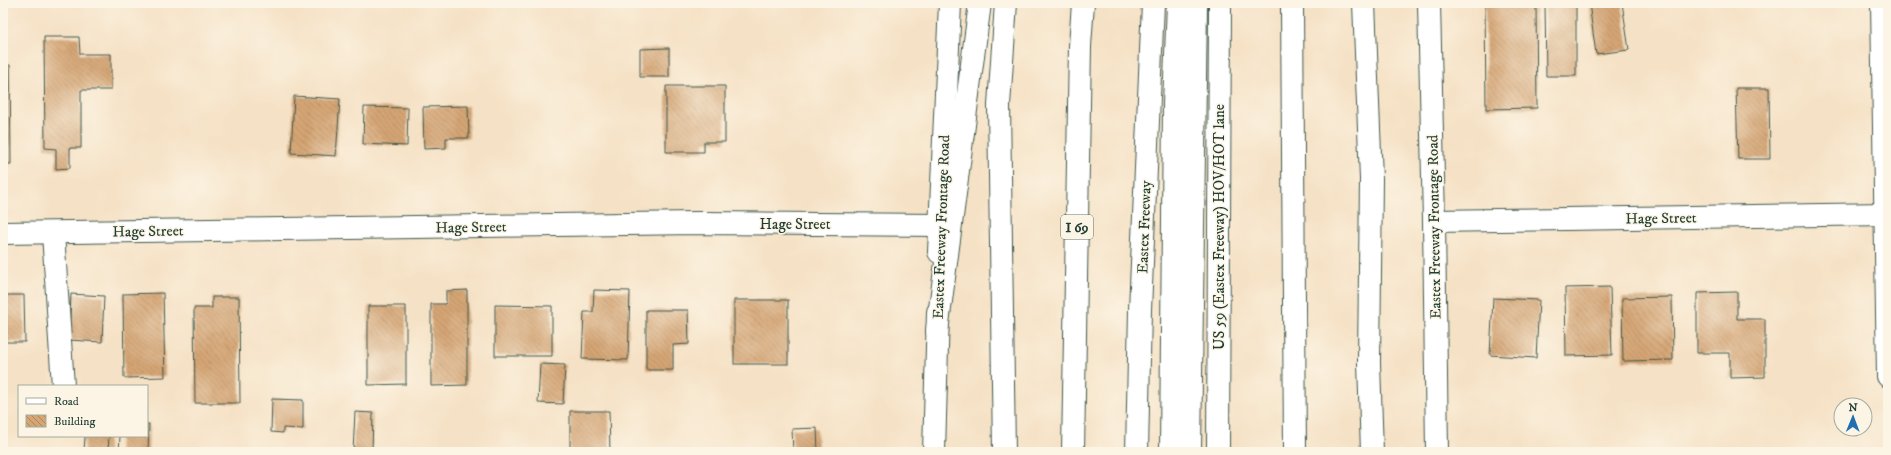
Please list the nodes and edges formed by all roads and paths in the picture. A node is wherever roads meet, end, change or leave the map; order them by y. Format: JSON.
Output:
{"nodes":[{"id":1,"x":950,"y":3,"type":"edge"},
{"id":2,"x":980,"y":3,"type":"edge"},
{"id":3,"x":1006,"y":3,"type":"edge"},
{"id":4,"x":1083,"y":3,"type":"edge"},
{"id":5,"x":1153,"y":3,"type":"edge"},
{"id":6,"x":1178,"y":3,"type":"edge"},
{"id":7,"x":1196,"y":3,"type":"edge"},
{"id":8,"x":1220,"y":3,"type":"edge"},
{"id":9,"x":1292,"y":3,"type":"edge"},
{"id":10,"x":1364,"y":3,"type":"edge"},
{"id":11,"x":1429,"y":3,"type":"edge"},
{"id":12,"x":1882,"y":3,"type":"edge"},
{"id":13,"x":1886,"y":214,"type":"edge"},
{"id":14,"x":1434,"y":221,"type":"junction"},
{"id":15,"x":940,"y":225,"type":"junction"},
{"id":16,"x":3,"y":233,"type":"edge"},
{"id":17,"x":54,"y":233,"type":"junction"},
{"id":18,"x":937,"y":331,"type":"junction"},
{"id":19,"x":1888,"y":376,"type":"edge"},
{"id":20,"x":63,"y":385,"type":"edge"},
{"id":21,"x":1181,"y":421,"type":"junction"},
{"id":22,"x":934,"y":452,"type":"edge"},
{"id":23,"x":1004,"y":452,"type":"edge"},
{"id":24,"x":1073,"y":452,"type":"edge"},
{"id":25,"x":1137,"y":452,"type":"edge"},
{"id":26,"x":1171,"y":452,"type":"edge"},
{"id":27,"x":1190,"y":452,"type":"edge"},
{"id":28,"x":1218,"y":452,"type":"edge"},
{"id":29,"x":1295,"y":452,"type":"edge"},
{"id":30,"x":1372,"y":452,"type":"edge"},
{"id":31,"x":1437,"y":452,"type":"edge"}],
"edges":[{"from":1,"to":15,"type":"main road","name":"Eastex Freeway Frontage Road"},
{"from":2,"to":18,"type":"main road"},
{"from":3,"to":23,"type":"main road"},
{"from":4,"to":24,"type":"main road","number":"I 69"},
{"from":5,"to":25,"type":"main road","name":"Eastex Freeway"},
{"from":6,"to":21,"type":"main road"},
{"from":7,"to":21,"type":"main road"},
{"from":8,"to":28,"type":"main road","name":"US 59 (Eastex Freeway) HOV/HOT lane"},
{"from":9,"to":29,"type":"main road"},
{"from":10,"to":30,"type":"main road"},
{"from":11,"to":14,"type":"main road","name":"Eastex Freeway Frontage Road"},
{"from":12,"to":13,"type":"main road"},
{"from":13,"to":14,"type":"main road","name":"Hage Street"},
{"from":13,"to":19,"type":"main road"},
{"from":14,"to":31,"type":"main road","name":"Eastex Freeway Frontage Road"},
{"from":15,"to":17,"type":"main road","name":"Hage Street"},
{"from":15,"to":18,"type":"main road","name":"Eastex Freeway Frontage Road"},
{"from":16,"to":17,"type":"main road","name":"Hage Street"},
{"from":17,"to":20,"type":"main road"},
{"from":18,"to":22,"type":"main road","name":"Eastex Freeway Frontage Road"},
{"from":21,"to":26,"type":"main road"},
{"from":21,"to":27,"type":"main road"}]}
